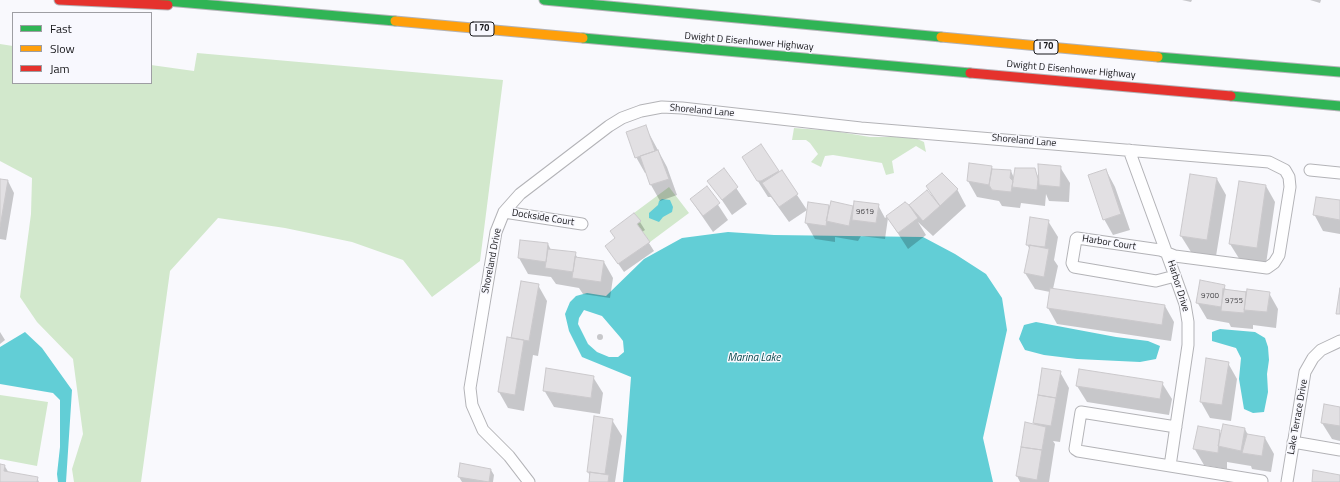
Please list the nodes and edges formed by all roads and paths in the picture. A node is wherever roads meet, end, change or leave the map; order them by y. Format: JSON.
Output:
{"nodes":[{"id":1,"x":59,"y":0,"type":"edge"},
{"id":2,"x":155,"y":0,"type":"edge"},
{"id":3,"x":544,"y":0,"type":"edge"},
{"id":4,"x":259,"y":9,"type":"junction"},
{"id":5,"x":1340,"y":72,"type":"edge"},
{"id":6,"x":1340,"y":106,"type":"edge"},
{"id":7,"x":662,"y":107,"type":"joint"},
{"id":8,"x":1129,"y":150,"type":"junction"},
{"id":9,"x":1310,"y":170,"type":"dead end"},
{"id":10,"x":1340,"y":173,"type":"edge"},
{"id":11,"x":504,"y":212,"type":"junction"},
{"id":12,"x":582,"y":224,"type":"dead end"},
{"id":13,"x":1168,"y":254,"type":"junction"},
{"id":14,"x":1272,"y":265,"type":"joint"},
{"id":15,"x":1175,"y":276,"type":"junction"},
{"id":16,"x":1340,"y":341,"type":"edge"},
{"id":17,"x":1176,"y":427,"type":"junction"},
{"id":18,"x":1293,"y":442,"type":"junction"},
{"id":19,"x":1340,"y":450,"type":"edge"},
{"id":20,"x":1170,"y":466,"type":"junction"},
{"id":21,"x":1262,"y":481,"type":"dead end"},
{"id":22,"x":530,"y":482,"type":"edge"},
{"id":23,"x":1287,"y":482,"type":"edge"}],
"edges":[{"from":1,"to":4,"type":"highway"},
{"from":2,"to":4,"type":"highway","name":"Dwight D Eisenhower Highway","number":"I 70"},
{"from":3,"to":5,"type":"highway","name":"Dwight D Eisenhower Highway","number":"I 70"},
{"from":4,"to":6,"type":"highway","name":"Dwight D Eisenhower Highway","number":"I 70"},
{"from":7,"to":8,"type":"street","name":"Shoreland Lane"},
{"from":7,"to":11,"type":"street","name":"Shoreland Drive"},
{"from":8,"to":13,"type":"street","name":"Harbor Drive"},
{"from":8,"to":14,"type":"street","name":"Shoreland Lane"},
{"from":9,"to":10,"type":"street"},
{"from":11,"to":12,"type":"street","name":"Dockside Court"},
{"from":11,"to":22,"type":"street","name":"Shoreland Drive"},
{"from":13,"to":14,"type":"street","name":"Harbor Court"},
{"from":13,"to":15,"type":"street","name":"Harbor Drive"},
{"from":13,"to":15,"type":"street","name":"Harbor Court"},
{"from":15,"to":17,"type":"street","name":"Harbor Drive"},
{"from":16,"to":18,"type":"street","name":"Lake Terrace Drive"},
{"from":17,"to":20,"type":"street","name":"Harbor Drive"},
{"from":17,"to":20,"type":"street"},
{"from":18,"to":19,"type":"street"},
{"from":18,"to":23,"type":"street","name":"Lake Terrace Drive"},
{"from":20,"to":21,"type":"street"}]}
